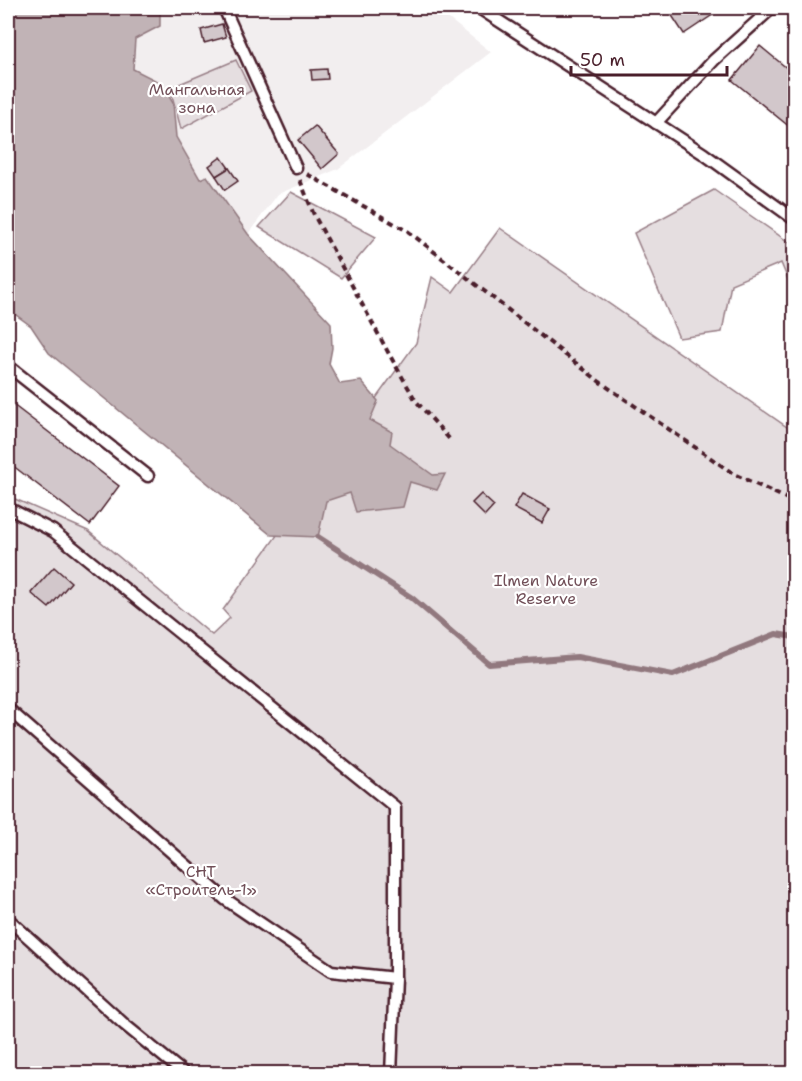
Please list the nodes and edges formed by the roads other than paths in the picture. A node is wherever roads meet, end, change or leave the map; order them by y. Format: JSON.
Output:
{"nodes":[{"id":1,"x":224,"y":8,"type":"edge"},
{"id":2,"x":479,"y":8,"type":"edge"},
{"id":3,"x":772,"y":8,"type":"edge"},
{"id":4,"x":656,"y":123,"type":"junction"},
{"id":5,"x":296,"y":168,"type":"road end"},
{"id":6,"x":795,"y":219,"type":"edge"},
{"id":7,"x":8,"y":366,"type":"edge"},
{"id":8,"x":148,"y":476,"type":"dead end"},
{"id":9,"x":8,"y":508,"type":"edge"},
{"id":10,"x":8,"y":709,"type":"edge"},
{"id":11,"x":8,"y":919,"type":"edge"},
{"id":12,"x":395,"y":978,"type":"junction"},
{"id":13,"x":185,"y":1074,"type":"edge"},
{"id":14,"x":391,"y":1074,"type":"edge"}],
"edges":[{"from":1,"to":5,"type":"lane"},
{"from":2,"to":4,"type":"lane"},
{"from":3,"to":4,"type":"lane"},
{"from":4,"to":6,"type":"lane"},
{"from":7,"to":8,"type":"lane"},
{"from":9,"to":12,"type":"lane"},
{"from":10,"to":12,"type":"lane"},
{"from":11,"to":13,"type":"lane"},
{"from":12,"to":14,"type":"lane"}]}
